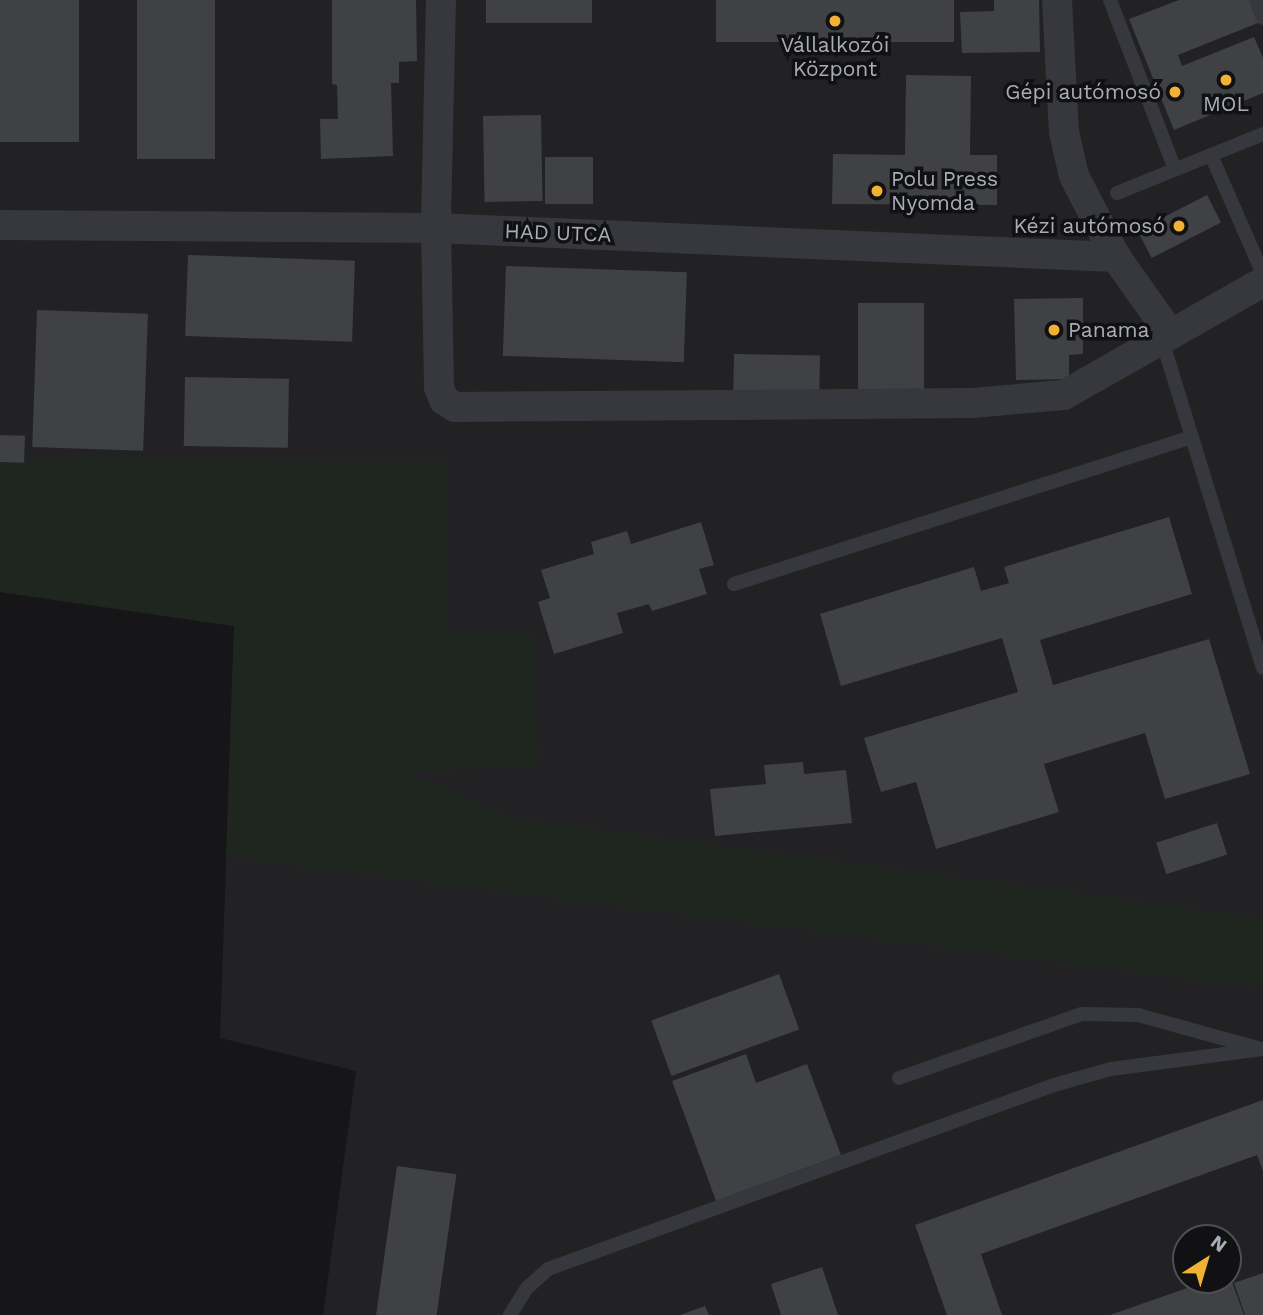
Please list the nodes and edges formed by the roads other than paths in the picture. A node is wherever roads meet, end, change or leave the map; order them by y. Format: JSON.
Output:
{"nodes":[{"id":1,"x":441,"y":0,"type":"edge"},
{"id":2,"x":1110,"y":0,"type":"edge"},
{"id":3,"x":1256,"y":0,"type":"edge"},
{"id":4,"x":1061,"y":1,"type":"edge"},
{"id":5,"x":1263,"y":18,"type":"edge"},
{"id":6,"x":1263,"y":134,"type":"edge"},
{"id":7,"x":1210,"y":155,"type":"junction"},
{"id":8,"x":1175,"y":169,"type":"junction"},
{"id":9,"x":1117,"y":193,"type":"dead end"},
{"id":10,"x":0,"y":225,"type":"edge"},
{"id":11,"x":436,"y":228,"type":"junction"},
{"id":12,"x":1116,"y":257,"type":"junction"},
{"id":13,"x":1263,"y":274,"type":"edge"},
{"id":14,"x":1263,"y":282,"type":"edge"},
{"id":15,"x":1166,"y":337,"type":"junction"},
{"id":16,"x":1192,"y":437,"type":"junction"},
{"id":17,"x":734,"y":584,"type":"dead end"},
{"id":18,"x":1263,"y":668,"type":"edge"},
{"id":19,"x":1263,"y":1049,"type":"edge"},
{"id":20,"x":899,"y":1078,"type":"dead end"},
{"id":21,"x":510,"y":1315,"type":"edge"}],
"edges":[{"from":1,"to":11,"type":"street"},
{"from":2,"to":8,"type":"lane"},
{"from":3,"to":5,"type":"lane"},
{"from":4,"to":12,"type":"street"},
{"from":6,"to":7,"type":"lane"},
{"from":7,"to":8,"type":"lane"},
{"from":7,"to":13,"type":"lane"},
{"from":8,"to":9,"type":"lane"},
{"from":10,"to":11,"type":"street","name":"HAD UTCA"},
{"from":11,"to":12,"type":"street","name":"HAD UTCA"},
{"from":11,"to":15,"type":"street"},
{"from":12,"to":15,"type":"street"},
{"from":14,"to":15,"type":"street"},
{"from":15,"to":16,"type":"lane"},
{"from":16,"to":17,"type":"lane"},
{"from":16,"to":18,"type":"lane"},
{"from":19,"to":20,"type":"lane"},
{"from":19,"to":21,"type":"lane"}]}
